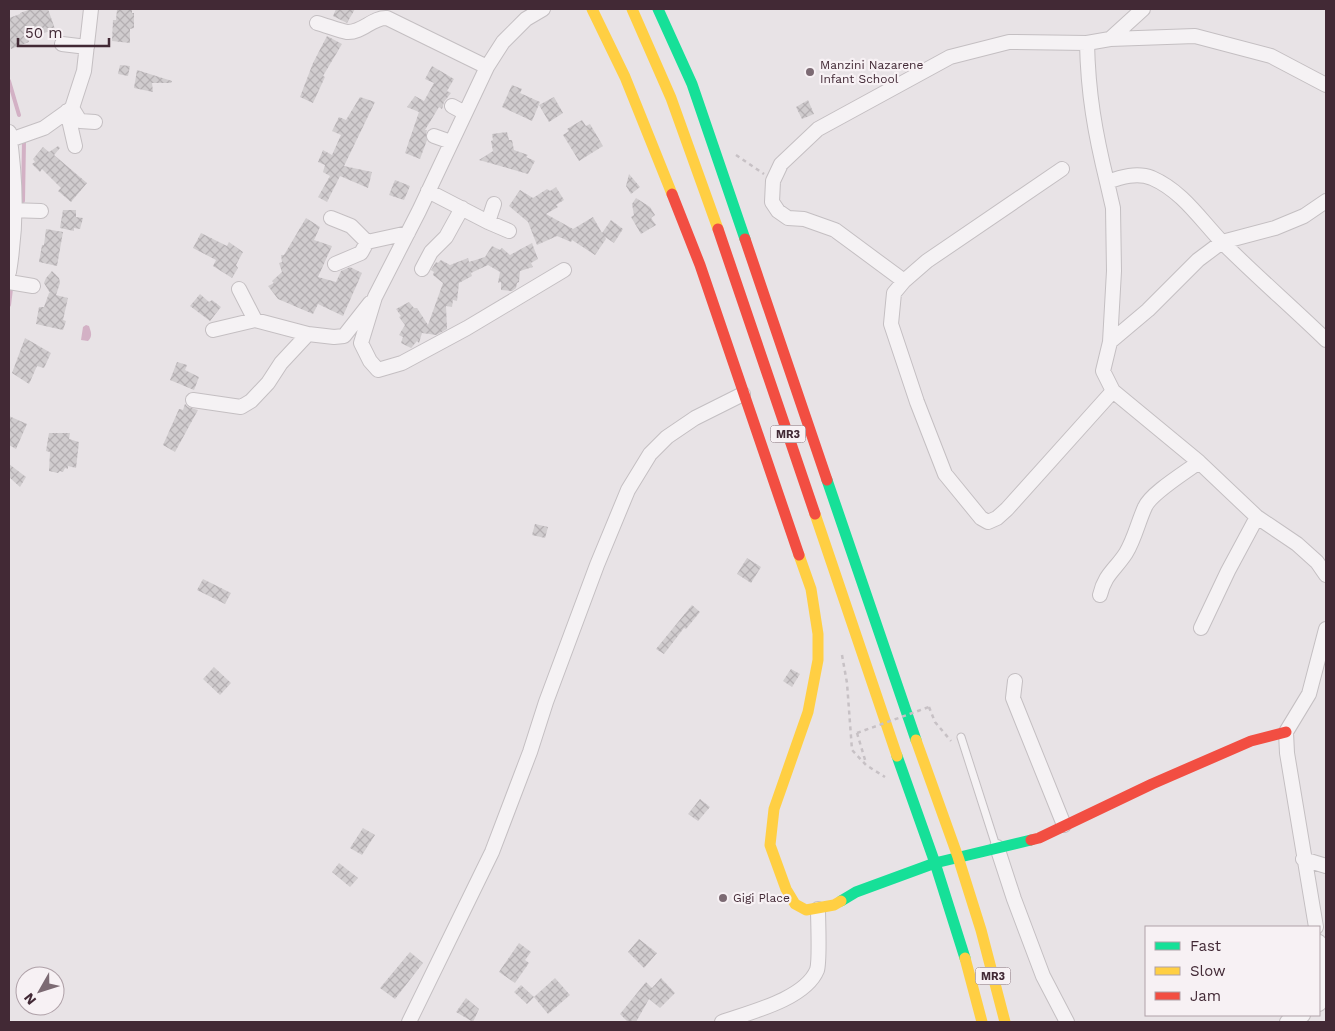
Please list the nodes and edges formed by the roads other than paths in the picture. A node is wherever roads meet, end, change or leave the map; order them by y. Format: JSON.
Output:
{"nodes":[{"id":1,"x":91,"y":9,"type":"edge"},
{"id":2,"x":544,"y":9,"type":"edge"},
{"id":3,"x":592,"y":9,"type":"edge"},
{"id":4,"x":632,"y":9,"type":"edge"},
{"id":5,"x":658,"y":9,"type":"edge"},
{"id":6,"x":1143,"y":9,"type":"edge"},
{"id":7,"x":316,"y":23,"type":"dead end"},
{"id":8,"x":1110,"y":39,"type":"junction"},
{"id":9,"x":1087,"y":42,"type":"junction"},
{"id":10,"x":62,"y":44,"type":"dead end"},
{"id":11,"x":87,"y":46,"type":"junction"},
{"id":12,"x":487,"y":67,"type":"junction"},
{"id":13,"x":1326,"y":85,"type":"edge"},
{"id":14,"x":452,"y":106,"type":"dead end"},
{"id":15,"x":69,"y":110,"type":"junction"},
{"id":16,"x":465,"y":113,"type":"junction"},
{"id":17,"x":95,"y":122,"type":"dead end"},
{"id":18,"x":9,"y":136,"type":"edge"},
{"id":19,"x":434,"y":136,"type":"dead end"},
{"id":20,"x":451,"y":142,"type":"junction"},
{"id":21,"x":75,"y":146,"type":"dead end"},
{"id":22,"x":1062,"y":169,"type":"dead end"},
{"id":23,"x":1107,"y":182,"type":"junction"},
{"id":24,"x":428,"y":191,"type":"junction"},
{"id":25,"x":12,"y":193,"type":"edge"},
{"id":26,"x":1326,"y":201,"type":"edge"},
{"id":27,"x":494,"y":204,"type":"dead end"},
{"id":28,"x":462,"y":208,"type":"junction"},
{"id":29,"x":12,"y":210,"type":"edge"},
{"id":30,"x":41,"y":211,"type":"dead end"},
{"id":31,"x":331,"y":218,"type":"dead end"},
{"id":32,"x":488,"y":222,"type":"junction"},
{"id":33,"x":510,"y":231,"type":"dead end"},
{"id":34,"x":408,"y":233,"type":"junction"},
{"id":35,"x":367,"y":242,"type":"junction"},
{"id":36,"x":1222,"y":242,"type":"junction"},
{"id":37,"x":10,"y":256,"type":"edge"},
{"id":38,"x":335,"y":264,"type":"dead end"},
{"id":39,"x":422,"y":269,"type":"dead end"},
{"id":40,"x":564,"y":270,"type":"dead end"},
{"id":41,"x":9,"y":272,"type":"edge"},
{"id":42,"x":904,"y":281,"type":"junction"},
{"id":43,"x":9,"y":282,"type":"edge"},
{"id":44,"x":33,"y":286,"type":"dead end"},
{"id":45,"x":239,"y":289,"type":"dead end"},
{"id":46,"x":376,"y":297,"type":"junction"},
{"id":47,"x":255,"y":320,"type":"junction"},
{"id":48,"x":212,"y":330,"type":"dead end"},
{"id":49,"x":308,"y":334,"type":"junction"},
{"id":50,"x":1326,"y":340,"type":"edge"},
{"id":51,"x":1110,"y":342,"type":"junction"},
{"id":52,"x":1114,"y":391,"type":"junction"},
{"id":53,"x":743,"y":394,"type":"junction"},
{"id":54,"x":193,"y":400,"type":"dead end"},
{"id":55,"x":1199,"y":462,"type":"junction"},
{"id":56,"x":1257,"y":517,"type":"junction"},
{"id":57,"x":1326,"y":575,"type":"edge"},
{"id":58,"x":1100,"y":596,"type":"dead end"},
{"id":59,"x":1201,"y":628,"type":"dead end"},
{"id":60,"x":1326,"y":629,"type":"edge"},
{"id":61,"x":1015,"y":681,"type":"dead end"},
{"id":62,"x":1286,"y":732,"type":"junction"},
{"id":63,"x":961,"y":737,"type":"dead end"},
{"id":64,"x":1064,"y":825,"type":"junction"},
{"id":65,"x":997,"y":847,"type":"junction"},
{"id":66,"x":958,"y":857,"type":"junction"},
{"id":67,"x":1304,"y":859,"type":"junction"},
{"id":68,"x":935,"y":863,"type":"junction"},
{"id":69,"x":1326,"y":866,"type":"edge"},
{"id":70,"x":818,"y":909,"type":"junction"},
{"id":71,"x":1316,"y":926,"type":"edge"},
{"id":72,"x":1320,"y":948,"type":"edge"},
{"id":73,"x":1320,"y":1002,"type":"edge"},
{"id":74,"x":1301,"y":1016,"type":"edge"},
{"id":75,"x":409,"y":1022,"type":"edge"},
{"id":76,"x":722,"y":1022,"type":"edge"},
{"id":77,"x":982,"y":1022,"type":"edge"},
{"id":78,"x":1005,"y":1022,"type":"edge"},
{"id":79,"x":1067,"y":1022,"type":"edge"},
{"id":80,"x":1287,"y":1022,"type":"edge"}],
"edges":[{"from":1,"to":11,"type":"street"},
{"from":2,"to":12,"type":"street"},
{"from":3,"to":53,"type":"main road"},
{"from":4,"to":68,"type":"main road","number":"MR3"},
{"from":5,"to":66,"type":"main road","number":"MR3"},
{"from":6,"to":8,"type":"street"},
{"from":7,"to":12,"type":"street"},
{"from":8,"to":9,"type":"street"},
{"from":8,"to":13,"type":"street"},
{"from":9,"to":23,"type":"street"},
{"from":9,"to":42,"type":"street"},
{"from":10,"to":11,"type":"street"},
{"from":11,"to":15,"type":"street"},
{"from":12,"to":16,"type":"street"},
{"from":14,"to":16,"type":"street"},
{"from":15,"to":17,"type":"street"},
{"from":15,"to":18,"type":"street"},
{"from":15,"to":21,"type":"street"},
{"from":16,"to":20,"type":"street"},
{"from":18,"to":25,"type":"street"},
{"from":19,"to":20,"type":"street"},
{"from":20,"to":24,"type":"street"},
{"from":22,"to":42,"type":"street"},
{"from":23,"to":36,"type":"street"},
{"from":23,"to":51,"type":"street"},
{"from":24,"to":28,"type":"street"},
{"from":24,"to":34,"type":"street"},
{"from":25,"to":29,"type":"street"},
{"from":26,"to":36,"type":"street"},
{"from":27,"to":32,"type":"street"},
{"from":28,"to":32,"type":"street"},
{"from":28,"to":39,"type":"street"},
{"from":29,"to":30,"type":"street"},
{"from":29,"to":37,"type":"street"},
{"from":31,"to":35,"type":"street"},
{"from":32,"to":33,"type":"street"},
{"from":34,"to":35,"type":"street"},
{"from":34,"to":46,"type":"street"},
{"from":35,"to":38,"type":"street"},
{"from":36,"to":50,"type":"street"},
{"from":36,"to":51,"type":"street"},
{"from":37,"to":41,"type":"street"},
{"from":40,"to":46,"type":"street"},
{"from":42,"to":52,"type":"street"},
{"from":43,"to":44,"type":"street"},
{"from":45,"to":47,"type":"street"},
{"from":46,"to":49,"type":"street"},
{"from":47,"to":48,"type":"street"},
{"from":47,"to":49,"type":"street"},
{"from":49,"to":54,"type":"street"},
{"from":51,"to":52,"type":"street"},
{"from":52,"to":55,"type":"street"},
{"from":53,"to":70,"type":"main road"},
{"from":53,"to":75,"type":"street"},
{"from":55,"to":56,"type":"street"},
{"from":55,"to":58,"type":"street"},
{"from":56,"to":57,"type":"street"},
{"from":56,"to":59,"type":"street"},
{"from":60,"to":62,"type":"street"},
{"from":61,"to":64,"type":"street"},
{"from":62,"to":64,"type":"main road"},
{"from":62,"to":67,"type":"street"},
{"from":63,"to":65,"type":"lane"},
{"from":64,"to":65,"type":"main road"},
{"from":65,"to":66,"type":"main road"},
{"from":65,"to":79,"type":"street"},
{"from":66,"to":68,"type":"main road"},
{"from":66,"to":78,"type":"main road","number":"MR3"},
{"from":67,"to":69,"type":"street"},
{"from":67,"to":71,"type":"street"},
{"from":68,"to":70,"type":"main road"},
{"from":68,"to":77,"type":"main road","number":"MR3"},
{"from":70,"to":76,"type":"street"},
{"from":72,"to":73,"type":"street"},
{"from":74,"to":80,"type":"street"}]}
